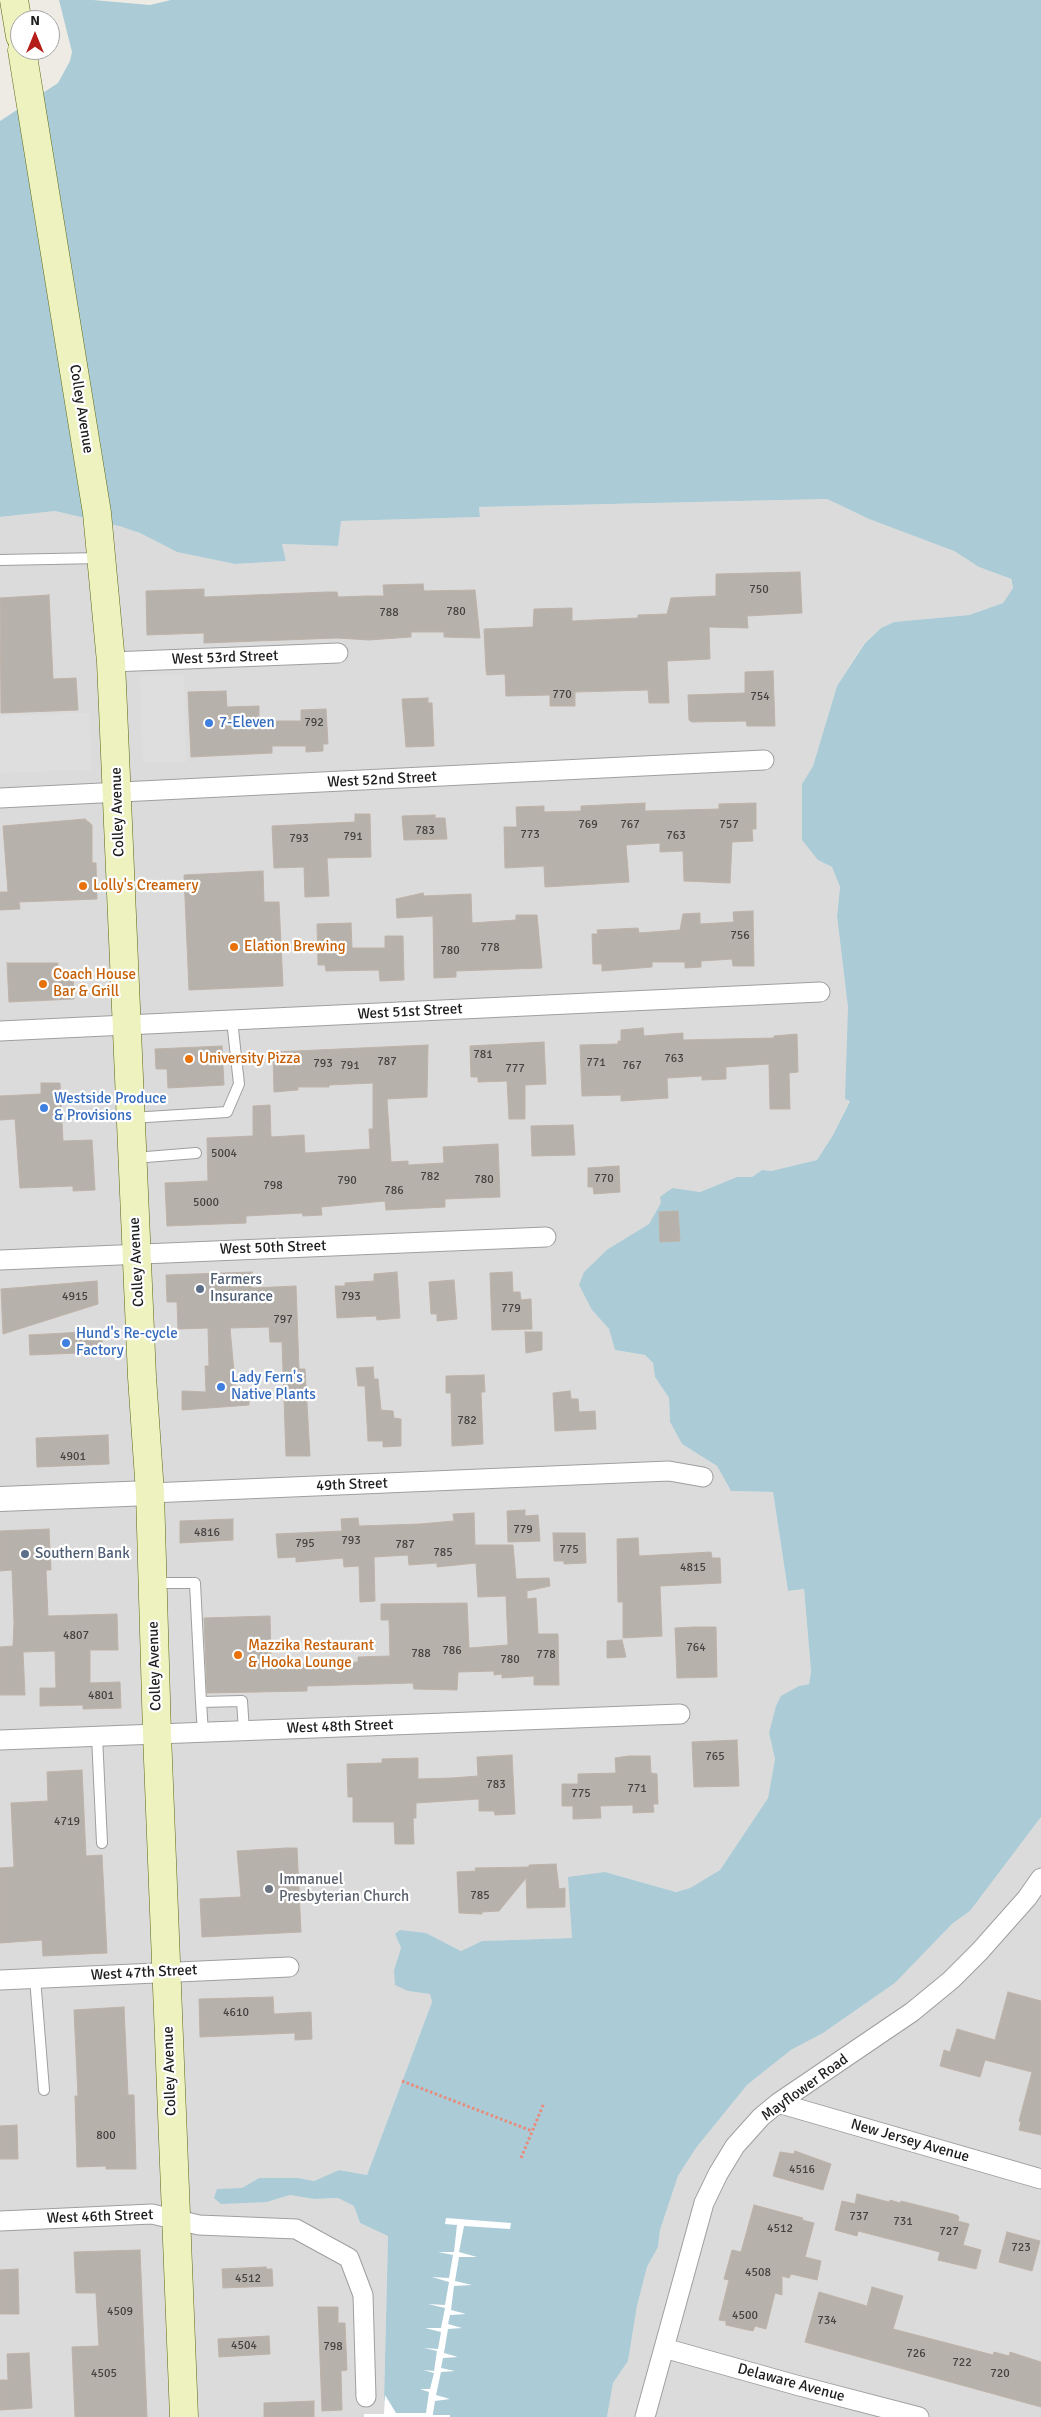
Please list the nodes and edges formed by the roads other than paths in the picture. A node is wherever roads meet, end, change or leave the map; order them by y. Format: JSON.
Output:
{"nodes":[{"id":1,"x":24,"y":61,"type":"edge"},
{"id":2,"x":102,"y":558,"type":"junction"},
{"id":3,"x":0,"y":560,"type":"edge"},
{"id":4,"x":338,"y":653,"type":"dead end"},
{"id":5,"x":111,"y":662,"type":"junction"},
{"id":6,"x":764,"y":760,"type":"dead end"},
{"id":7,"x":117,"y":793,"type":"junction"},
{"id":8,"x":0,"y":798,"type":"edge"},
{"id":9,"x":820,"y":992,"type":"dead end"},
{"id":10,"x":232,"y":1020,"type":"junction"},
{"id":11,"x":126,"y":1025,"type":"junction"},
{"id":12,"x":0,"y":1030,"type":"edge"},
{"id":13,"x":130,"y":1118,"type":"junction"},
{"id":14,"x":196,"y":1153,"type":"dead end"},
{"id":15,"x":133,"y":1159,"type":"junction"},
{"id":16,"x":546,"y":1236,"type":"dead end"},
{"id":17,"x":137,"y":1254,"type":"junction"},
{"id":18,"x":0,"y":1260,"type":"edge"},
{"id":19,"x":703,"y":1477,"type":"dead end"},
{"id":20,"x":150,"y":1493,"type":"junction"},
{"id":21,"x":0,"y":1499,"type":"edge"},
{"id":22,"x":152,"y":1583,"type":"junction"},
{"id":23,"x":201,"y":1702,"type":"junction"},
{"id":24,"x":680,"y":1714,"type":"dead end"},
{"id":25,"x":244,"y":1731,"type":"junction"},
{"id":26,"x":203,"y":1733,"type":"junction"},
{"id":27,"x":157,"y":1734,"type":"junction"},
{"id":28,"x":97,"y":1736,"type":"junction"},
{"id":29,"x":0,"y":1740,"type":"edge"},
{"id":30,"x":102,"y":1843,"type":"dead end"},
{"id":31,"x":1041,"y":1878,"type":"edge"},
{"id":32,"x":1034,"y":1902,"type":"edge"},
{"id":33,"x":289,"y":1967,"type":"dead end"},
{"id":34,"x":167,"y":1972,"type":"junction"},
{"id":35,"x":35,"y":1978,"type":"junction"},
{"id":36,"x":0,"y":1980,"type":"edge"},
{"id":37,"x":44,"y":2090,"type":"dead end"},
{"id":38,"x":778,"y":2103,"type":"junction"},
{"id":39,"x":1041,"y":2179,"type":"edge"},
{"id":40,"x":176,"y":2219,"type":"junction"},
{"id":41,"x":0,"y":2221,"type":"edge"},
{"id":42,"x":664,"y":2348,"type":"junction"},
{"id":43,"x":366,"y":2397,"type":"dead end"},
{"id":44,"x":184,"y":2417,"type":"edge"},
{"id":45,"x":645,"y":2417,"type":"edge"},
{"id":46,"x":919,"y":2417,"type":"edge"}],
"edges":[{"from":1,"to":2,"type":"main road","name":"Colley Avenue"},
{"from":2,"to":3,"type":"lane"},
{"from":2,"to":5,"type":"main road","name":"Colley Avenue"},
{"from":4,"to":5,"type":"street","name":"West 53rd Street"},
{"from":5,"to":7,"type":"main road","name":"Colley Avenue"},
{"from":6,"to":7,"type":"street","name":"West 52nd Street"},
{"from":7,"to":8,"type":"street","name":"West 52nd Street"},
{"from":7,"to":11,"type":"main road","name":"Colley Avenue"},
{"from":9,"to":10,"type":"street","name":"West 51st Street"},
{"from":10,"to":11,"type":"street","name":"West 51st Street"},
{"from":10,"to":13,"type":"lane"},
{"from":11,"to":12,"type":"street","name":"West 51st Street"},
{"from":11,"to":13,"type":"main road","name":"Colley Avenue"},
{"from":13,"to":15,"type":"main road","name":"Colley Avenue"},
{"from":14,"to":15,"type":"lane"},
{"from":15,"to":17,"type":"main road","name":"Colley Avenue"},
{"from":16,"to":17,"type":"street","name":"West 50th Street"},
{"from":17,"to":18,"type":"street","name":"West 50th Street"},
{"from":17,"to":20,"type":"main road","name":"Colley Avenue"},
{"from":19,"to":20,"type":"street","name":"49th Street"},
{"from":20,"to":21,"type":"street","name":"49th Street"},
{"from":20,"to":22,"type":"main road","name":"Colley Avenue"},
{"from":22,"to":23,"type":"lane"},
{"from":22,"to":27,"type":"main road","name":"Colley Avenue"},
{"from":23,"to":25,"type":"lane"},
{"from":23,"to":26,"type":"lane"},
{"from":24,"to":25,"type":"street","name":"West 48th Street"},
{"from":25,"to":26,"type":"street","name":"West 48th Street"},
{"from":26,"to":27,"type":"street","name":"West 48th Street"},
{"from":27,"to":28,"type":"street","name":"West 48th Street"},
{"from":27,"to":34,"type":"main road","name":"Colley Avenue"},
{"from":28,"to":29,"type":"street","name":"West 48th Street"},
{"from":28,"to":30,"type":"lane"},
{"from":31,"to":32,"type":"street","name":"Mayflower Road"},
{"from":32,"to":38,"type":"street","name":"Mayflower Road"},
{"from":33,"to":34,"type":"street","name":"West 47th Street"},
{"from":34,"to":35,"type":"street","name":"West 47th Street"},
{"from":34,"to":40,"type":"main road","name":"Colley Avenue"},
{"from":35,"to":36,"type":"street","name":"West 47th Street"},
{"from":35,"to":37,"type":"lane"},
{"from":38,"to":39,"type":"street","name":"New Jersey Avenue"},
{"from":38,"to":42,"type":"street","name":"Mayflower Road"},
{"from":40,"to":41,"type":"street","name":"West 46th Street"},
{"from":40,"to":43,"type":"street","name":"West 46th Street"},
{"from":40,"to":44,"type":"main road","name":"Colley Avenue"},
{"from":42,"to":45,"type":"street","name":"Mayflower Road"},
{"from":42,"to":46,"type":"street","name":"Delaware Avenue"}]}
